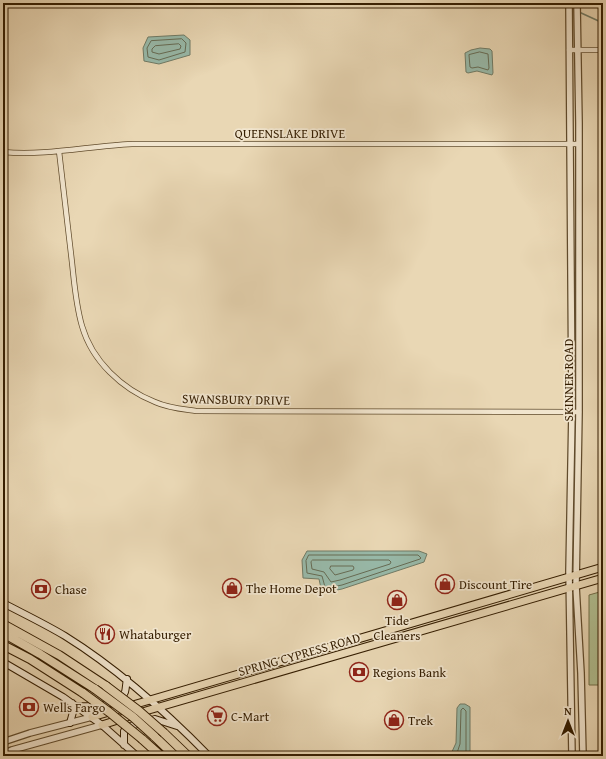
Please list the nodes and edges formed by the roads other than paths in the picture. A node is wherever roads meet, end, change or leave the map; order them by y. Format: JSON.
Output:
{"nodes":[{"id":1,"x":569,"y":3,"type":"edge"},
{"id":2,"x":577,"y":4,"type":"edge"},
{"id":3,"x":569,"y":50,"type":"junction"},
{"id":4,"x":577,"y":50,"type":"junction"},
{"id":5,"x":603,"y":50,"type":"edge"},
{"id":6,"x":571,"y":144,"type":"junction"},
{"id":7,"x":578,"y":144,"type":"junction"},
{"id":8,"x":3,"y":152,"type":"edge"},
{"id":9,"x":59,"y":152,"type":"junction"},
{"id":10,"x":571,"y":326,"type":"junction"},
{"id":11,"x":579,"y":326,"type":"junction"},
{"id":12,"x":572,"y":412,"type":"junction"},
{"id":13,"x":579,"y":412,"type":"junction"},
{"id":14,"x":570,"y":478,"type":"junction"},
{"id":15,"x":578,"y":478,"type":"junction"},
{"id":16,"x":603,"y":567,"type":"edge"},
{"id":17,"x":577,"y":575,"type":"junction"},
{"id":18,"x":569,"y":577,"type":"junction"},
{"id":19,"x":603,"y":578,"type":"edge"},
{"id":20,"x":573,"y":587,"type":"junction"},
{"id":21,"x":3,"y":603,"type":"edge"},
{"id":22,"x":465,"y":608,"type":"junction"},
{"id":23,"x":466,"y":618,"type":"junction"},
{"id":24,"x":3,"y":624,"type":"edge"},
{"id":25,"x":385,"y":631,"type":"junction"},
{"id":26,"x":3,"y":633,"type":"edge"},
{"id":27,"x":388,"y":641,"type":"junction"},
{"id":28,"x":3,"y":645,"type":"edge"},
{"id":29,"x":3,"y":662,"type":"edge"},
{"id":30,"x":282,"y":662,"type":"junction"},
{"id":31,"x":285,"y":671,"type":"junction"},
{"id":32,"x":127,"y":680,"type":"junction"},
{"id":33,"x":150,"y":700,"type":"junction"},
{"id":34,"x":74,"y":705,"type":"junction"},
{"id":35,"x":159,"y":707,"type":"junction"},
{"id":36,"x":92,"y":717,"type":"junction"},
{"id":37,"x":70,"y":723,"type":"junction"},
{"id":38,"x":102,"y":725,"type":"junction"},
{"id":39,"x":179,"y":727,"type":"junction"},
{"id":40,"x":6,"y":741,"type":"edge"},
{"id":41,"x":124,"y":745,"type":"junction"},
{"id":42,"x":12,"y":750,"type":"junction"},
{"id":43,"x":3,"y":754,"type":"edge"},
{"id":44,"x":137,"y":756,"type":"edge"},
{"id":45,"x":161,"y":756,"type":"edge"},
{"id":46,"x":176,"y":756,"type":"edge"},
{"id":47,"x":188,"y":756,"type":"edge"},
{"id":48,"x":209,"y":756,"type":"edge"},
{"id":49,"x":572,"y":756,"type":"edge"},
{"id":50,"x":583,"y":756,"type":"edge"}],
"edges":[{"from":1,"to":3,"type":"street","name":"SKINNER ROAD"},
{"from":2,"to":4,"type":"street","name":"SKINNER ROAD"},
{"from":3,"to":4,"type":"street"},
{"from":3,"to":6,"type":"street","name":"SKINNER ROAD"},
{"from":4,"to":5,"type":"street"},
{"from":4,"to":7,"type":"street","name":"SKINNER ROAD"},
{"from":6,"to":7,"type":"street","name":"QUEENSLAKE DRIVE"},
{"from":6,"to":9,"type":"street","name":"QUEENSLAKE DRIVE"},
{"from":6,"to":10,"type":"street","name":"SKINNER ROAD"},
{"from":7,"to":11,"type":"street","name":"SKINNER ROAD"},
{"from":8,"to":9,"type":"street","name":"QUEENSLAKE DRIVE"},
{"from":9,"to":12,"type":"street","name":"SWANSBURY DRIVE"},
{"from":10,"to":11,"type":"street"},
{"from":10,"to":12,"type":"street","name":"SKINNER ROAD"},
{"from":11,"to":13,"type":"street","name":"SKINNER ROAD"},
{"from":12,"to":13,"type":"street","name":"SWANSBURY DRIVE"},
{"from":12,"to":14,"type":"street","name":"SKINNER ROAD"},
{"from":13,"to":15,"type":"street","name":"SKINNER ROAD"},
{"from":14,"to":15,"type":"street"},
{"from":14,"to":18,"type":"street","name":"SKINNER ROAD"},
{"from":15,"to":17,"type":"street","name":"SKINNER ROAD"},
{"from":16,"to":17,"type":"main road","name":"SPRING CYPRESS ROAD"},
{"from":17,"to":18,"type":"main road","name":"SPRING CYPRESS ROAD"},
{"from":17,"to":20,"type":"street","name":"SKINNER ROAD"},
{"from":18,"to":20,"type":"street","name":"SKINNER ROAD"},
{"from":18,"to":22,"type":"main road","name":"SPRING CYPRESS ROAD"},
{"from":19,"to":20,"type":"main road","name":"SPRING CYPRESS ROAD"},
{"from":20,"to":23,"type":"main road","name":"SPRING CYPRESS ROAD"},
{"from":20,"to":49,"type":"street","name":"SKINNER ROAD"},
{"from":20,"to":50,"type":"street","name":"SKINNER ROAD"},
{"from":21,"to":32,"type":"main road"},
{"from":22,"to":23,"type":"main road"},
{"from":22,"to":25,"type":"main road","name":"SPRING CYPRESS ROAD"},
{"from":23,"to":27,"type":"main road","name":"SPRING CYPRESS ROAD"},
{"from":24,"to":47,"type":"highway","bridge":true},
{"from":25,"to":27,"type":"main road"},
{"from":25,"to":30,"type":"main road","name":"SPRING CYPRESS ROAD"},
{"from":26,"to":46,"type":"highway","bridge":true},
{"from":27,"to":31,"type":"main road","name":"SPRING CYPRESS ROAD"},
{"from":28,"to":45,"type":"highway","bridge":true},
{"from":29,"to":34,"type":"main road"},
{"from":30,"to":31,"type":"main road"},
{"from":30,"to":33,"type":"main road","name":"SPRING CYPRESS ROAD"},
{"from":31,"to":35,"type":"main road","name":"SPRING CYPRESS ROAD"},
{"from":32,"to":33,"type":"main road"},
{"from":32,"to":34,"type":"main road"},
{"from":33,"to":35,"type":"main road"},
{"from":33,"to":36,"type":"main road","name":"SPRING CYPRESS ROAD"},
{"from":34,"to":36,"type":"main road"},
{"from":34,"to":37,"type":"main road"},
{"from":35,"to":38,"type":"main road","name":"SPRING CYPRESS ROAD"},
{"from":35,"to":39,"type":"main road"},
{"from":36,"to":37,"type":"street","name":"SPRING CYPRESS ROAD"},
{"from":36,"to":38,"type":"main road"},
{"from":37,"to":40,"type":"street","name":"SPRING CYPRESS ROAD"},
{"from":38,"to":41,"type":"main road"},
{"from":38,"to":42,"type":"street","name":"SPRING CYPRESS ROAD"},
{"from":39,"to":41,"type":"main road"},
{"from":39,"to":48,"type":"main road"},
{"from":40,"to":42,"type":"street"},
{"from":41,"to":44,"type":"main road"},
{"from":42,"to":43,"type":"street","name":"SPRING CYPRESS ROAD"}]}
